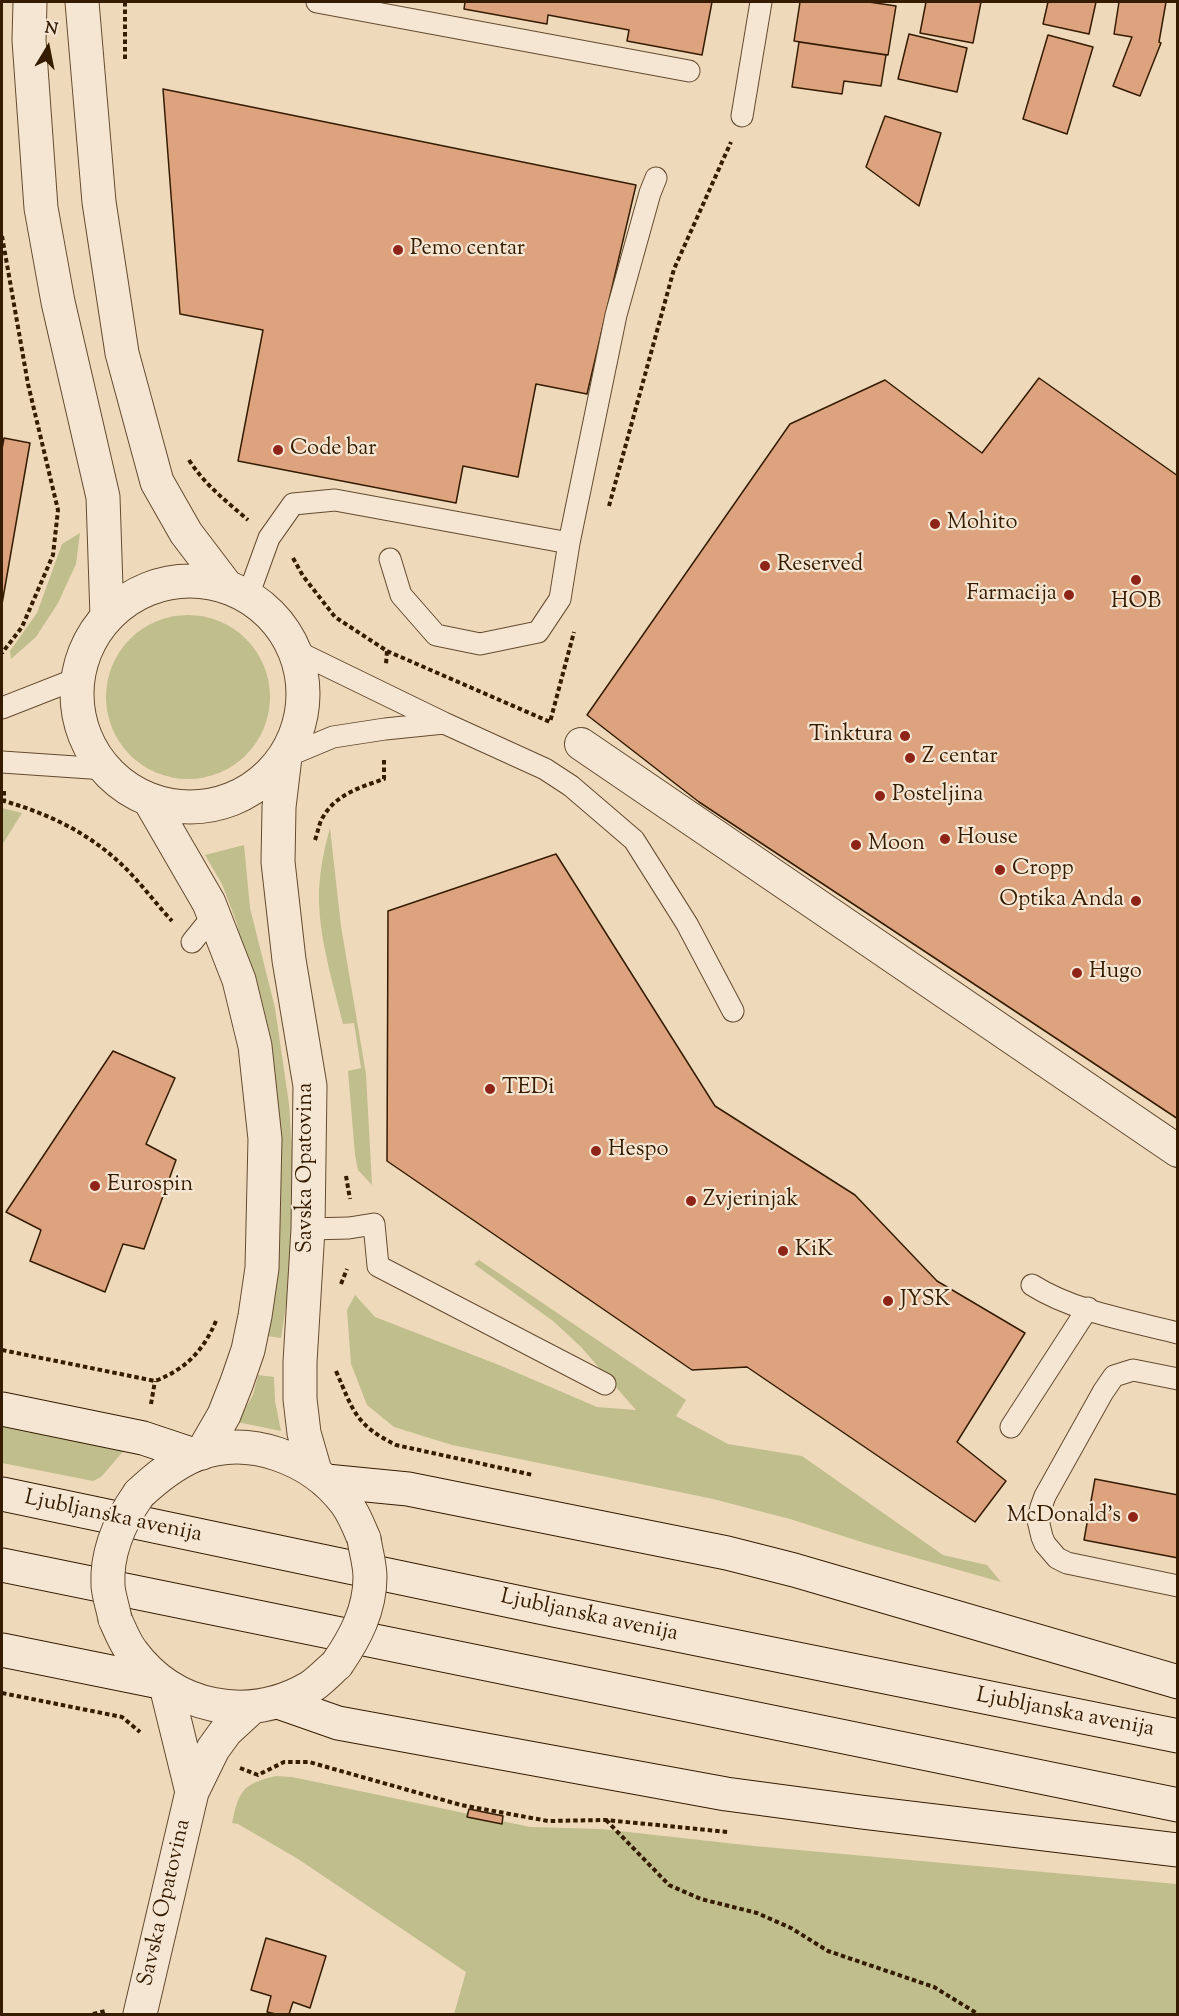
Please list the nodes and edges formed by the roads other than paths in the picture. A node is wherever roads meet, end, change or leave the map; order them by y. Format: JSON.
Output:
{"nodes":[{"id":1,"x":30,"y":2,"type":"edge"},
{"id":2,"x":82,"y":2,"type":"edge"},
{"id":3,"x":317,"y":2,"type":"edge"},
{"id":4,"x":761,"y":2,"type":"edge"},
{"id":5,"x":689,"y":71,"type":"dead end"},
{"id":6,"x":742,"y":117,"type":"dead end"},
{"id":7,"x":656,"y":178,"type":"dead end"},
{"id":8,"x":569,"y":543,"type":"junction"},
{"id":9,"x":390,"y":559,"type":"dead end"},
{"id":10,"x":238,"y":592,"type":"junction"},
{"id":11,"x":107,"y":617,"type":"junction"},
{"id":12,"x":296,"y":651,"type":"junction"},
{"id":13,"x":76,"y":679,"type":"junction"},
{"id":14,"x":2,"y":708,"type":"edge"},
{"id":15,"x":444,"y":723,"type":"junction"},
{"id":16,"x":580,"y":744,"type":"dead end"},
{"id":17,"x":285,"y":757,"type":"junction"},
{"id":18,"x":2,"y":762,"type":"edge"},
{"id":19,"x":105,"y":769,"type":"junction"},
{"id":20,"x":150,"y":801,"type":"junction"},
{"id":21,"x":213,"y":916,"type":"junction"},
{"id":22,"x":192,"y":942,"type":"road end"},
{"id":23,"x":734,"y":1011,"type":"dead end"},
{"id":24,"x":1178,"y":1151,"type":"edge"},
{"id":25,"x":308,"y":1228,"type":"junction"},
{"id":26,"x":1032,"y":1285,"type":"dead end"},
{"id":27,"x":1088,"y":1308,"type":"junction"},
{"id":28,"x":1178,"y":1333,"type":"edge"},
{"id":29,"x":1178,"y":1379,"type":"edge"},
{"id":30,"x":605,"y":1384,"type":"dead end"},
{"id":31,"x":2,"y":1409,"type":"edge"},
{"id":32,"x":1011,"y":1427,"type":"dead end"},
{"id":33,"x":198,"y":1454,"type":"junction"},
{"id":34,"x":320,"y":1476,"type":"junction"},
{"id":35,"x":2,"y":1494,"type":"edge"},
{"id":36,"x":2,"y":1565,"type":"edge"},
{"id":37,"x":1178,"y":1586,"type":"edge"},
{"id":38,"x":2,"y":1650,"type":"edge"},
{"id":39,"x":1178,"y":1682,"type":"edge"},
{"id":40,"x":163,"y":1684,"type":"junction"},
{"id":41,"x":264,"y":1705,"type":"junction"},
{"id":42,"x":1178,"y":1736,"type":"edge"},
{"id":43,"x":192,"y":1792,"type":"junction"},
{"id":44,"x":1178,"y":1805,"type":"edge"},
{"id":45,"x":1178,"y":1850,"type":"edge"},
{"id":46,"x":140,"y":2014,"type":"edge"}],
"edges":[{"from":1,"to":11,"type":"street"},
{"from":2,"to":10,"type":"street"},
{"from":3,"to":5,"type":"lane"},
{"from":4,"to":6,"type":"lane"},
{"from":7,"to":8,"type":"lane"},
{"from":8,"to":9,"type":"lane"},
{"from":8,"to":10,"type":"lane"},
{"from":10,"to":11,"type":"street"},
{"from":10,"to":12,"type":"street"},
{"from":11,"to":13,"type":"street"},
{"from":12,"to":15,"type":"lane"},
{"from":12,"to":17,"type":"street"},
{"from":13,"to":14,"type":"lane"},
{"from":13,"to":19,"type":"street"},
{"from":15,"to":17,"type":"lane"},
{"from":15,"to":23,"type":"lane"},
{"from":16,"to":24,"type":"street"},
{"from":17,"to":20,"type":"street"},
{"from":17,"to":25,"type":"street","name":"Savska Opatovina"},
{"from":18,"to":19,"type":"lane"},
{"from":19,"to":20,"type":"street"},
{"from":20,"to":21,"type":"street","name":"Savska Opatovina"},
{"from":21,"to":22,"type":"lane"},
{"from":21,"to":33,"type":"street","name":"Savska Opatovina"},
{"from":25,"to":30,"type":"lane"},
{"from":25,"to":34,"type":"street","name":"Savska Opatovina"},
{"from":26,"to":27,"type":"lane"},
{"from":27,"to":28,"type":"lane"},
{"from":27,"to":32,"type":"lane"},
{"from":29,"to":37,"type":"lane"},
{"from":31,"to":33,"type":"street"},
{"from":33,"to":34,"type":"street"},
{"from":33,"to":40,"type":"street","bridge":true},
{"from":34,"to":39,"type":"street"},
{"from":34,"to":41,"type":"street","bridge":true},
{"from":35,"to":42,"type":"street","name":"Ljubljanska avenija"},
{"from":36,"to":44,"type":"street"},
{"from":38,"to":40,"type":"street"},
{"from":40,"to":41,"type":"street"},
{"from":40,"to":43,"type":"street","name":"Savska Opatovina"},
{"from":41,"to":43,"type":"street","name":"Savska Opatovina"},
{"from":41,"to":45,"type":"street"},
{"from":43,"to":46,"type":"street","name":"Savska Opatovina"}]}
